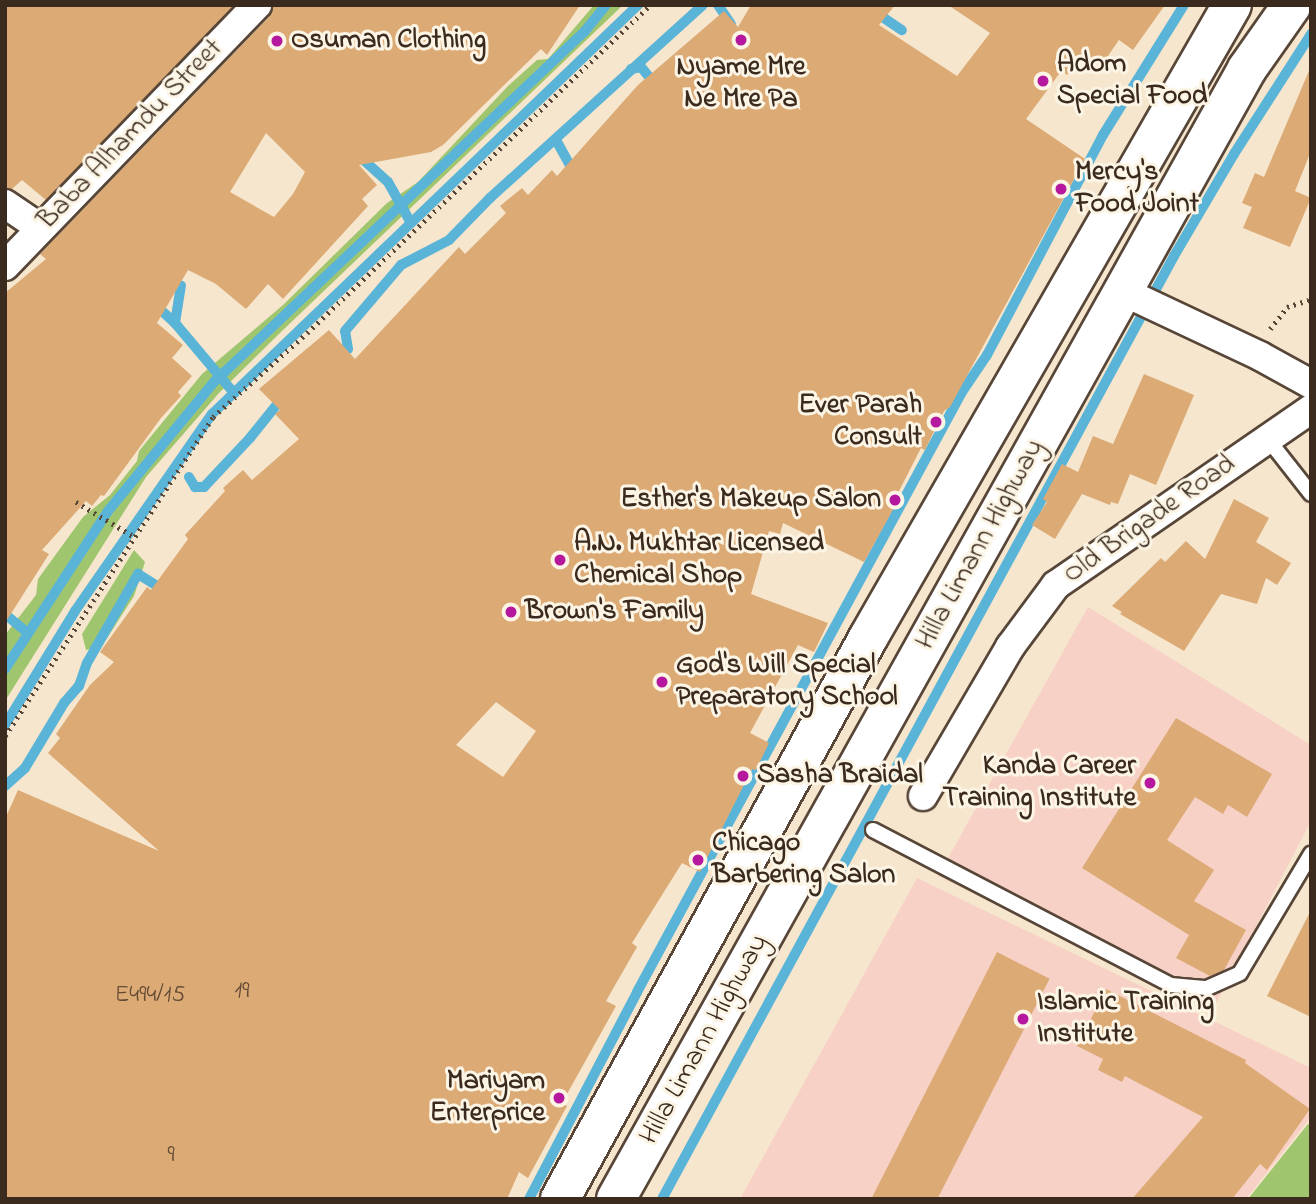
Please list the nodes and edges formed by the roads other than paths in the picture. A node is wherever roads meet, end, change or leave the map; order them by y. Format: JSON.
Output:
{"nodes":[{"id":1,"x":257,"y":5,"type":"edge"},
{"id":2,"x":1232,"y":5,"type":"edge"},
{"id":3,"x":1292,"y":5,"type":"edge"},
{"id":4,"x":5,"y":204,"type":"edge"},
{"id":5,"x":39,"y":227,"type":"junction"},
{"id":6,"x":5,"y":265,"type":"edge"},
{"id":7,"x":1122,"y":291,"type":"junction"},
{"id":8,"x":1311,"y":384,"type":"edge"},
{"id":9,"x":1311,"y":409,"type":"edge"},
{"id":10,"x":1267,"y":438,"type":"junction"},
{"id":11,"x":1311,"y":495,"type":"edge"},
{"id":12,"x":923,"y":796,"type":"dead end"},
{"id":13,"x":873,"y":830,"type":"dead end"},
{"id":14,"x":1311,"y":854,"type":"edge"},
{"id":15,"x":560,"y":1199,"type":"edge"},
{"id":16,"x":616,"y":1199,"type":"edge"}],
"edges":[{"from":1,"to":5,"type":"street","name":"Baba Alhamdu Street"},
{"from":2,"to":15,"type":"main road","name":"Hilla Limann Highway"},
{"from":3,"to":7,"type":"main road","name":"Hilla Limann Highway"},
{"from":4,"to":5,"type":"street"},
{"from":5,"to":6,"type":"street","name":"Baba Alhamdu Street"},
{"from":7,"to":8,"type":"street"},
{"from":7,"to":16,"type":"main road","name":"Hilla Limann Highway"},
{"from":9,"to":10,"type":"street","name":"Old Brigade Road"},
{"from":10,"to":11,"type":"lane"},
{"from":10,"to":12,"type":"street","name":"Old Brigade Road"},
{"from":13,"to":14,"type":"lane"}]}
